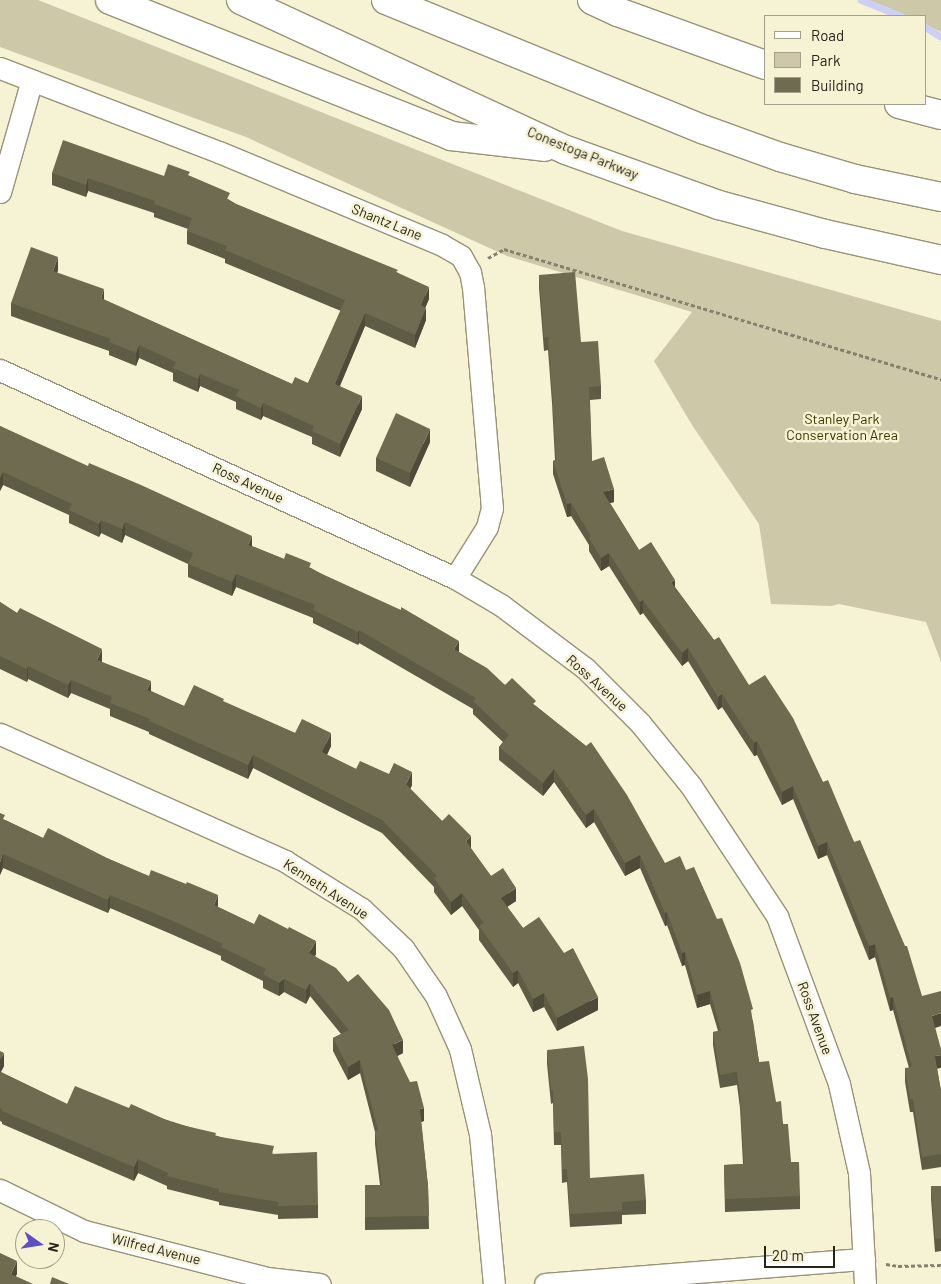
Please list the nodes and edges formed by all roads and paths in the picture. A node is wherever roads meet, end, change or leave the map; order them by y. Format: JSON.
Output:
{"nodes":[{"id":1,"x":110,"y":0,"type":"edge"},
{"id":2,"x":240,"y":0,"type":"edge"},
{"id":3,"x":386,"y":0,"type":"edge"},
{"id":4,"x":592,"y":0,"type":"edge"},
{"id":5,"x":764,"y":65,"type":"edge"},
{"id":6,"x":0,"y":68,"type":"edge"},
{"id":7,"x":32,"y":80,"type":"junction"},
{"id":8,"x":903,"y":105,"type":"edge"},
{"id":9,"x":941,"y":114,"type":"edge"},
{"id":10,"x":566,"y":150,"type":"junction"},
{"id":11,"x":0,"y":192,"type":"edge"},
{"id":12,"x":941,"y":197,"type":"edge"},
{"id":13,"x":941,"y":260,"type":"edge"},
{"id":14,"x":470,"y":272,"type":"junction"},
{"id":15,"x":0,"y":370,"type":"edge"},
{"id":16,"x":941,"y":379,"type":"edge"},
{"id":17,"x":455,"y":578,"type":"junction"},
{"id":18,"x":0,"y":734,"type":"edge"},
{"id":19,"x":0,"y":1190,"type":"edge"},
{"id":20,"x":864,"y":1259,"type":"junction"},
{"id":21,"x":941,"y":1265,"type":"edge"},
{"id":22,"x":320,"y":1284,"type":"edge"},
{"id":23,"x":494,"y":1284,"type":"edge"},
{"id":24,"x":546,"y":1284,"type":"edge"},
{"id":25,"x":866,"y":1284,"type":"edge"}],
"edges":[{"from":1,"to":10,"type":"highway"},
{"from":2,"to":10,"type":"highway","name":"Conestoga Parkway"},
{"from":3,"to":12,"type":"highway"},
{"from":4,"to":5,"type":"highway"},
{"from":6,"to":7,"type":"street","name":"Shantz Lane"},
{"from":7,"to":11,"type":"street"},
{"from":7,"to":14,"type":"street","name":"Shantz Lane"},
{"from":8,"to":9,"type":"highway"},
{"from":10,"to":13,"type":"highway","name":"Conestoga Parkway"},
{"from":14,"to":16,"type":"path"},
{"from":14,"to":17,"type":"street"},
{"from":15,"to":17,"type":"street","name":"Ross Avenue"},
{"from":17,"to":20,"type":"street","name":"Ross Avenue"},
{"from":18,"to":23,"type":"street","name":"Kenneth Avenue"},
{"from":19,"to":22,"type":"street","name":"Wilfred Avenue"},
{"from":20,"to":21,"type":"path"},
{"from":20,"to":24,"type":"street"},
{"from":20,"to":25,"type":"street","name":"Ross Avenue"}]}
